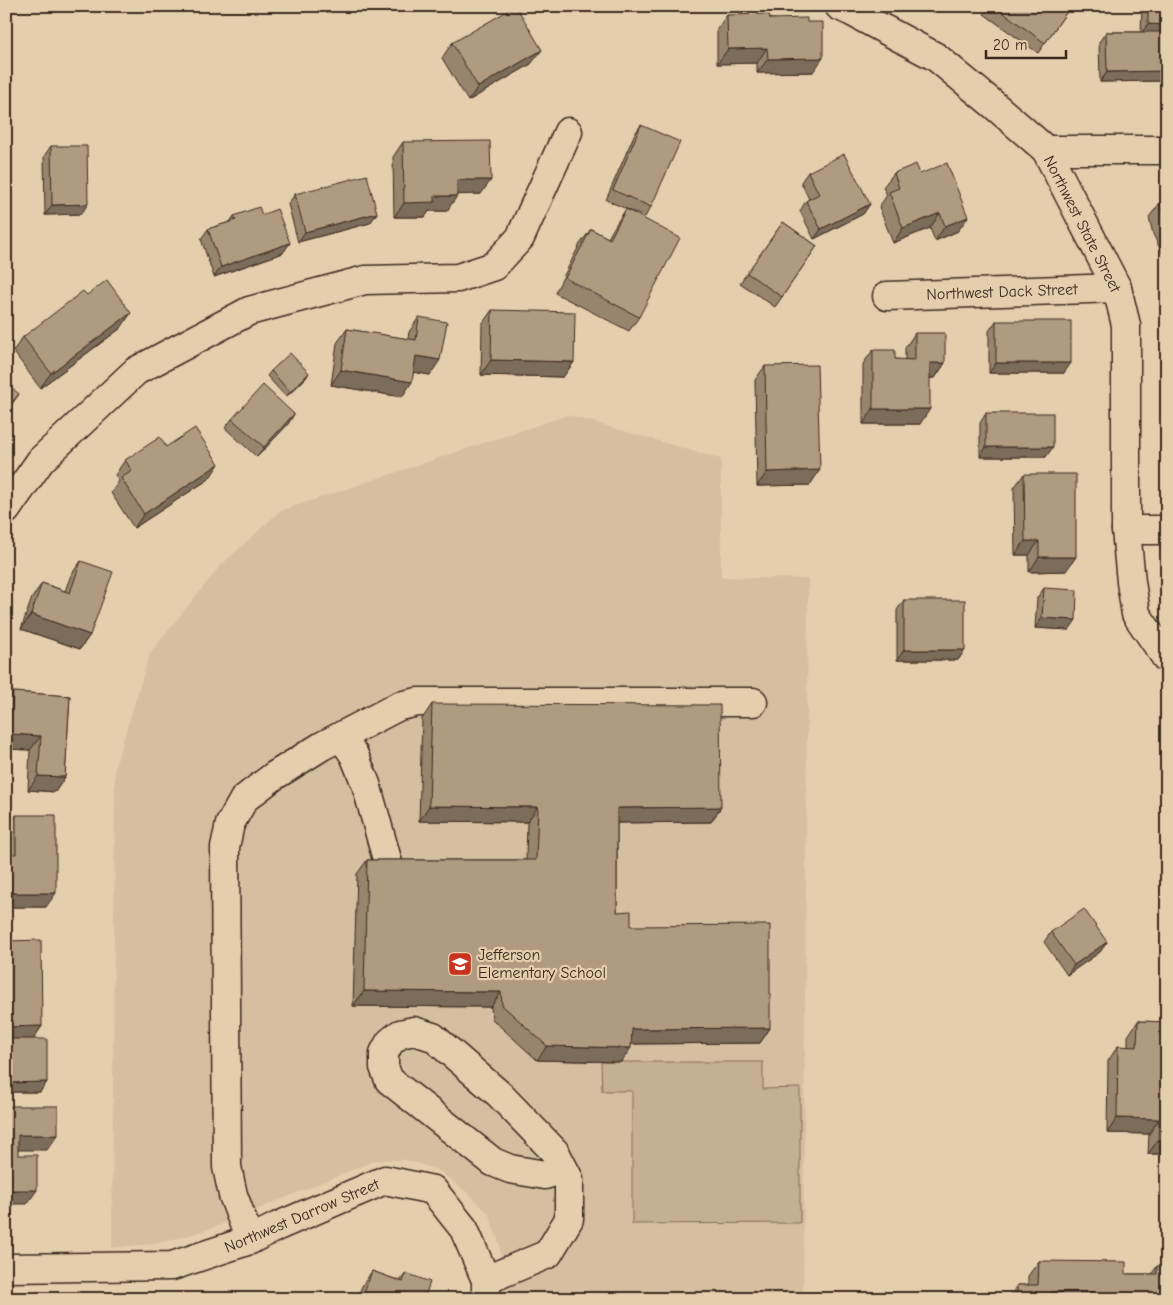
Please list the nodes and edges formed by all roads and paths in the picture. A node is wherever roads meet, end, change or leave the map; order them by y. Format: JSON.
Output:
{"nodes":[{"id":1,"x":838,"y":6,"type":"edge"},
{"id":2,"x":568,"y":132,"type":"dead end"},
{"id":3,"x":1046,"y":150,"type":"junction"},
{"id":4,"x":1167,"y":150,"type":"edge"},
{"id":5,"x":1117,"y":288,"type":"junction"},
{"id":6,"x":887,"y":296,"type":"dead end"},
{"id":7,"x":6,"y":510,"type":"edge"},
{"id":8,"x":1126,"y":530,"type":"junction"},
{"id":9,"x":1167,"y":530,"type":"edge"},
{"id":10,"x":1167,"y":659,"type":"edge"},
{"id":11,"x":753,"y":702,"type":"dead end"},
{"id":12,"x":341,"y":736,"type":"junction"},
{"id":13,"x":388,"y":863,"type":"edge"},
{"id":14,"x":563,"y":1169,"type":"junction"},
{"id":15,"x":250,"y":1240,"type":"junction"},
{"id":16,"x":6,"y":1268,"type":"edge"},
{"id":17,"x":486,"y":1289,"type":"edge"}],
"edges":[{"from":1,"to":3,"type":"street","name":"Northwest State Street"},
{"from":2,"to":7,"type":"street"},
{"from":3,"to":4,"type":"street"},
{"from":3,"to":5,"type":"street","name":"Northwest State Street"},
{"from":5,"to":6,"type":"street","name":"Northwest Dack Street"},
{"from":5,"to":8,"type":"street","name":"Northwest State Street"},
{"from":8,"to":9,"type":"street"},
{"from":8,"to":10,"type":"street","name":"Northwest State Street"},
{"from":11,"to":12,"type":"street"},
{"from":12,"to":13,"type":"street"},
{"from":12,"to":15,"type":"street"},
{"from":14,"to":14,"type":"street"},
{"from":14,"to":17,"type":"street"},
{"from":15,"to":16,"type":"street","name":"Northwest Darrow Street"},
{"from":15,"to":17,"type":"street","name":"Northwest Darrow Street"}]}
